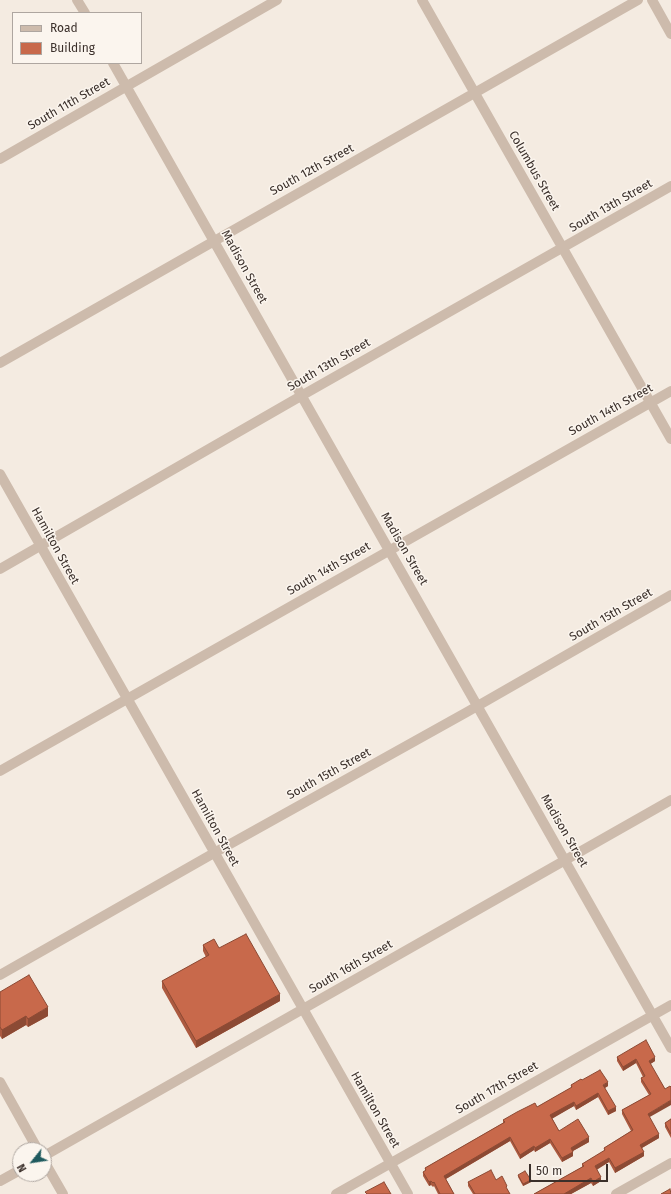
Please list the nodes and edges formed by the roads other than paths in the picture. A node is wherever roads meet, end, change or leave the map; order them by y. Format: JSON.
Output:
{"nodes":[{"id":1,"x":78,"y":0,"type":"edge"},
{"id":2,"x":277,"y":0,"type":"edge"},
{"id":3,"x":422,"y":0,"type":"edge"},
{"id":4,"x":638,"y":0,"type":"edge"},
{"id":5,"x":652,"y":0,"type":"edge"},
{"id":6,"x":84,"y":12,"type":"edge"},
{"id":7,"x":671,"y":34,"type":"edge"},
{"id":8,"x":114,"y":64,"type":"edge"},
{"id":9,"x":126,"y":86,"type":"junction"},
{"id":10,"x":475,"y":93,"type":"junction"},
{"id":11,"x":0,"y":158,"type":"edge"},
{"id":12,"x":671,"y":186,"type":"edge"},
{"id":13,"x":214,"y":241,"type":"junction"},
{"id":14,"x":563,"y":248,"type":"junction"},
{"id":15,"x":0,"y":363,"type":"edge"},
{"id":16,"x":671,"y":391,"type":"edge"},
{"id":17,"x":301,"y":396,"type":"junction"},
{"id":18,"x":651,"y":403,"type":"junction"},
{"id":19,"x":671,"y":439,"type":"edge"},
{"id":20,"x":0,"y":474,"type":"edge"},
{"id":21,"x":40,"y":546,"type":"junction"},
{"id":22,"x":389,"y":550,"type":"junction"},
{"id":23,"x":0,"y":569,"type":"edge"},
{"id":24,"x":671,"y":596,"type":"edge"},
{"id":25,"x":127,"y":699,"type":"junction"},
{"id":26,"x":478,"y":706,"type":"junction"},
{"id":27,"x":0,"y":771,"type":"edge"},
{"id":28,"x":671,"y":800,"type":"edge"},
{"id":29,"x":214,"y":853,"type":"junction"},
{"id":30,"x":565,"y":859,"type":"junction"},
{"id":31,"x":0,"y":975,"type":"edge"},
{"id":32,"x":671,"y":1005,"type":"edge"},
{"id":33,"x":303,"y":1009,"type":"junction"},
{"id":34,"x":652,"y":1015,"type":"junction"},
{"id":35,"x":671,"y":1048,"type":"edge"},
{"id":36,"x":0,"y":1082,"type":"edge"},
{"id":37,"x":34,"y":1142,"type":"edge"},
{"id":38,"x":52,"y":1151,"type":"edge"},
{"id":39,"x":390,"y":1163,"type":"junction"},
{"id":40,"x":671,"y":1163,"type":"edge"},
{"id":41,"x":12,"y":1174,"type":"edge"},
{"id":42,"x":52,"y":1175,"type":"edge"},
{"id":43,"x":0,"y":1181,"type":"edge"},
{"id":44,"x":63,"y":1194,"type":"edge"},
{"id":45,"x":336,"y":1194,"type":"edge"},
{"id":46,"x":408,"y":1194,"type":"edge"},
{"id":47,"x":616,"y":1194,"type":"edge"}],
"edges":[{"from":1,"to":6,"type":"street"},
{"from":2,"to":9,"type":"street","name":"South 11th Street"},
{"from":3,"to":10,"type":"street","name":"Columbus Street"},
{"from":4,"to":10,"type":"street","name":"South 12th Street"},
{"from":5,"to":7,"type":"street"},
{"from":8,"to":9,"type":"street","name":"Madison Street"},
{"from":9,"to":11,"type":"street","name":"South 11th Street"},
{"from":9,"to":13,"type":"street","name":"Madison Street"},
{"from":10,"to":13,"type":"street","name":"South 12th Street"},
{"from":10,"to":14,"type":"street","name":"Columbus Street"},
{"from":12,"to":14,"type":"street","name":"South 13th Street"},
{"from":13,"to":15,"type":"street","name":"South 12th Street"},
{"from":13,"to":17,"type":"street","name":"Madison Street"},
{"from":14,"to":17,"type":"street","name":"South 13th Street"},
{"from":14,"to":18,"type":"street","name":"Columbus Street"},
{"from":16,"to":18,"type":"street","name":"South 14th Street"},
{"from":17,"to":21,"type":"street","name":"South 13th Street"},
{"from":17,"to":22,"type":"street","name":"Madison Street"},
{"from":18,"to":19,"type":"street","name":"Columbus Street"},
{"from":18,"to":22,"type":"street","name":"South 14th Street"},
{"from":20,"to":21,"type":"street","name":"Hamilton Street"},
{"from":21,"to":23,"type":"street","name":"South 13th Street"},
{"from":21,"to":25,"type":"street","name":"Hamilton Street"},
{"from":22,"to":25,"type":"street","name":"South 14th Street"},
{"from":22,"to":26,"type":"street","name":"Madison Street"},
{"from":24,"to":26,"type":"street","name":"South 15th Street"},
{"from":25,"to":27,"type":"street","name":"South 14th Street"},
{"from":25,"to":29,"type":"street","name":"Hamilton Street"},
{"from":26,"to":29,"type":"street","name":"South 15th Street"},
{"from":26,"to":30,"type":"street","name":"Madison Street"},
{"from":28,"to":30,"type":"street","name":"South 16th Street"},
{"from":29,"to":31,"type":"street","name":"South 15th Street"},
{"from":29,"to":33,"type":"street","name":"Hamilton Street"},
{"from":30,"to":33,"type":"street","name":"South 16th Street"},
{"from":30,"to":34,"type":"street","name":"Madison Street"},
{"from":32,"to":34,"type":"street","name":"South 17th Street"},
{"from":33,"to":38,"type":"street","name":"South 16th Street"},
{"from":33,"to":39,"type":"street","name":"Hamilton Street"},
{"from":34,"to":35,"type":"street","name":"Madison Street"},
{"from":34,"to":39,"type":"street","name":"South 17th Street"},
{"from":36,"to":37,"type":"street"},
{"from":39,"to":45,"type":"street","name":"South 17th Street"},
{"from":39,"to":46,"type":"street","name":"Hamilton Street"},
{"from":40,"to":47,"type":"street"},
{"from":41,"to":43,"type":"street"},
{"from":42,"to":44,"type":"street"}]}
